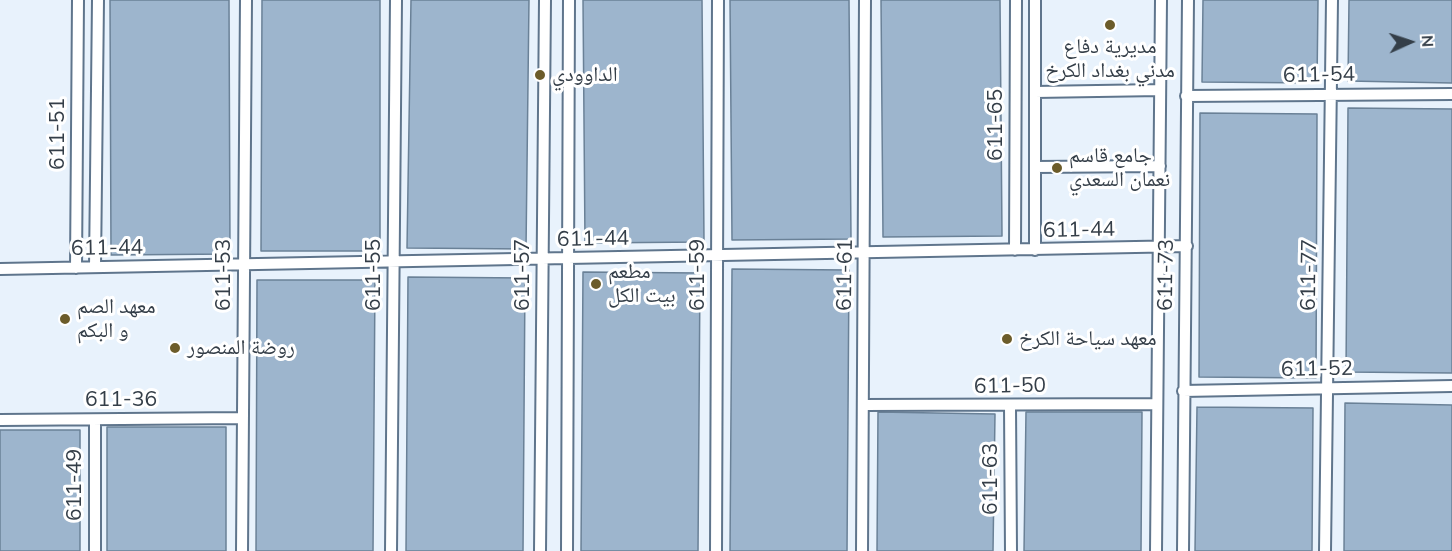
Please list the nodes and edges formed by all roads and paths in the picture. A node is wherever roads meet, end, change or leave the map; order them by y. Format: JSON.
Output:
{"nodes":[{"id":1,"x":78,"y":0,"type":"edge"},
{"id":2,"x":98,"y":0,"type":"edge"},
{"id":3,"x":246,"y":0,"type":"edge"},
{"id":4,"x":396,"y":0,"type":"edge"},
{"id":5,"x":545,"y":0,"type":"edge"},
{"id":6,"x":569,"y":0,"type":"edge"},
{"id":7,"x":718,"y":0,"type":"edge"},
{"id":8,"x":865,"y":0,"type":"edge"},
{"id":9,"x":1016,"y":0,"type":"edge"},
{"id":10,"x":1035,"y":0,"type":"edge"},
{"id":11,"x":1161,"y":0,"type":"edge"},
{"id":12,"x":1188,"y":0,"type":"edge"},
{"id":13,"x":1332,"y":0,"type":"edge"},
{"id":14,"x":1160,"y":90,"type":"junction"},
{"id":15,"x":1035,"y":92,"type":"junction"},
{"id":16,"x":1331,"y":94,"type":"junction"},
{"id":17,"x":1452,"y":94,"type":"edge"},
{"id":18,"x":1186,"y":96,"type":"junction"},
{"id":19,"x":1160,"y":166,"type":"junction"},
{"id":20,"x":1035,"y":167,"type":"junction"},
{"id":21,"x":1187,"y":246,"type":"junction"},
{"id":22,"x":1158,"y":247,"type":"junction"},
{"id":23,"x":1015,"y":250,"type":"junction"},
{"id":24,"x":1035,"y":250,"type":"junction"},
{"id":25,"x":865,"y":253,"type":"junction"},
{"id":26,"x":718,"y":256,"type":"junction"},
{"id":27,"x":543,"y":260,"type":"junction"},
{"id":28,"x":568,"y":260,"type":"junction"},
{"id":29,"x":393,"y":263,"type":"junction"},
{"id":30,"x":244,"y":265,"type":"junction"},
{"id":31,"x":95,"y":267,"type":"junction"},
{"id":32,"x":76,"y":268,"type":"junction"},
{"id":33,"x":0,"y":269,"type":"edge"},
{"id":34,"x":1452,"y":386,"type":"edge"},
{"id":35,"x":1327,"y":389,"type":"junction"},
{"id":36,"x":1183,"y":391,"type":"junction"},
{"id":37,"x":1157,"y":404,"type":"junction"},
{"id":38,"x":862,"y":405,"type":"junction"},
{"id":39,"x":1010,"y":406,"type":"junction"},
{"id":40,"x":243,"y":418,"type":"junction"},
{"id":41,"x":0,"y":420,"type":"edge"},
{"id":42,"x":95,"y":420,"type":"junction"},
{"id":43,"x":95,"y":551,"type":"edge"},
{"id":44,"x":242,"y":551,"type":"edge"},
{"id":45,"x":391,"y":551,"type":"edge"},
{"id":46,"x":540,"y":551,"type":"edge"},
{"id":47,"x":567,"y":551,"type":"edge"},
{"id":48,"x":716,"y":551,"type":"edge"},
{"id":49,"x":862,"y":551,"type":"edge"},
{"id":50,"x":1011,"y":551,"type":"edge"},
{"id":51,"x":1156,"y":551,"type":"edge"},
{"id":52,"x":1183,"y":551,"type":"edge"},
{"id":53,"x":1325,"y":551,"type":"edge"}],
"edges":[{"from":1,"to":32,"type":"street","name":"611-51"},
{"from":2,"to":31,"type":"street","name":"611-51"},
{"from":3,"to":30,"type":"street","name":"611-53"},
{"from":4,"to":29,"type":"street","name":"611-55"},
{"from":5,"to":27,"type":"street","name":"611-57"},
{"from":6,"to":28,"type":"street"},
{"from":7,"to":26,"type":"street","name":"611-59"},
{"from":8,"to":25,"type":"street","name":"611-61"},
{"from":9,"to":23,"type":"street","name":"611-65"},
{"from":10,"to":15,"type":"street","name":"611-65"},
{"from":11,"to":14,"type":"street","name":"611-73"},
{"from":12,"to":18,"type":"street","name":"611-73"},
{"from":13,"to":16,"type":"street","name":"611-77"},
{"from":14,"to":15,"type":"street"},
{"from":14,"to":19,"type":"street","name":"611-73"},
{"from":15,"to":20,"type":"street","name":"611-65"},
{"from":16,"to":17,"type":"street","name":"611-54"},
{"from":16,"to":18,"type":"street","name":"611-54"},
{"from":16,"to":35,"type":"street","name":"611-77"},
{"from":18,"to":21,"type":"street","name":"611-73"},
{"from":19,"to":20,"type":"street"},
{"from":19,"to":22,"type":"street","name":"611-73"},
{"from":20,"to":24,"type":"street","name":"611-65"},
{"from":21,"to":22,"type":"street","name":"611-44"},
{"from":21,"to":36,"type":"street","name":"611-73"},
{"from":22,"to":24,"type":"street","name":"611-44"},
{"from":22,"to":37,"type":"street","name":"611-73"},
{"from":23,"to":24,"type":"street","name":"611-44"},
{"from":23,"to":25,"type":"street","name":"611-44"},
{"from":25,"to":26,"type":"street","name":"611-44"},
{"from":25,"to":38,"type":"street","name":"611-61"},
{"from":26,"to":28,"type":"street","name":"611-44"},
{"from":26,"to":48,"type":"street","name":"611-59"},
{"from":27,"to":28,"type":"street","name":"611-44"},
{"from":27,"to":29,"type":"street","name":"611-44"},
{"from":27,"to":46,"type":"street","name":"611-57"},
{"from":28,"to":47,"type":"street"},
{"from":29,"to":30,"type":"street","name":"611-44"},
{"from":29,"to":45,"type":"street","name":"611-55"},
{"from":30,"to":31,"type":"street","name":"611-44"},
{"from":30,"to":40,"type":"street","name":"611-53"},
{"from":31,"to":32,"type":"street","name":"611-44"},
{"from":32,"to":33,"type":"street","name":"611-44"},
{"from":34,"to":35,"type":"street","name":"611-52"},
{"from":35,"to":36,"type":"street","name":"611-52"},
{"from":35,"to":53,"type":"street","name":"611-77"},
{"from":36,"to":52,"type":"street","name":"611-73"},
{"from":37,"to":39,"type":"street","name":"611-50"},
{"from":37,"to":51,"type":"street","name":"611-73"},
{"from":38,"to":39,"type":"street","name":"611-50"},
{"from":38,"to":49,"type":"street","name":"611-61"},
{"from":39,"to":50,"type":"street","name":"611-63"},
{"from":40,"to":42,"type":"street","name":"611-36"},
{"from":40,"to":44,"type":"street","name":"611-53"},
{"from":41,"to":42,"type":"street","name":"611-36"},
{"from":42,"to":43,"type":"street","name":"611-49"}]}
